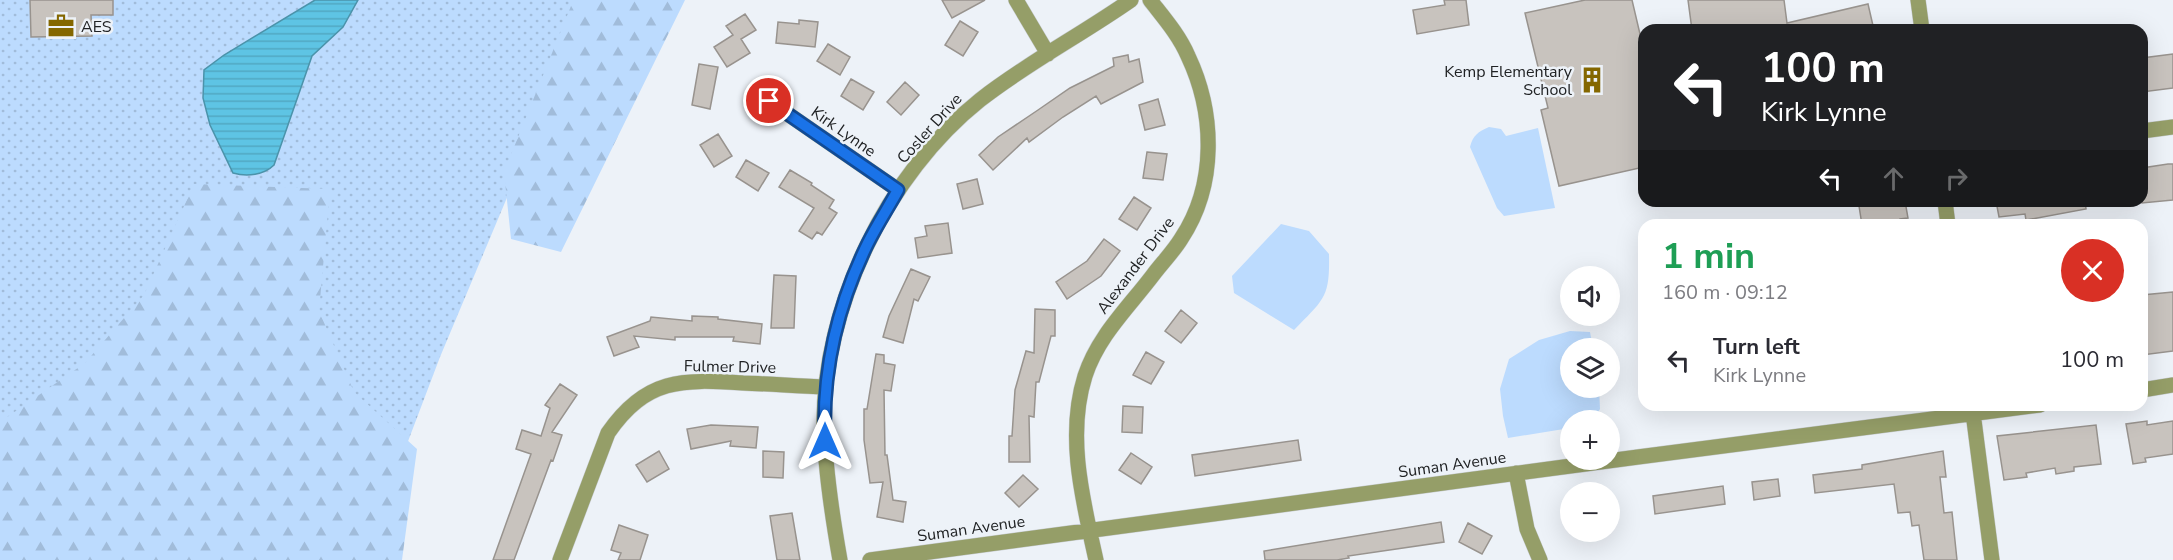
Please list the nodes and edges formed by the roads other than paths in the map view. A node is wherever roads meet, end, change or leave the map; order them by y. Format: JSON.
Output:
{"nodes":[{"id":1,"x":1016,"y":0,"type":"edge"},
{"id":2,"x":1131,"y":0,"type":"edge"},
{"id":3,"x":1150,"y":0,"type":"edge"},
{"id":4,"x":1918,"y":0,"type":"edge"},
{"id":5,"x":1921,"y":24,"type":"edge"},
{"id":6,"x":1048,"y":54,"type":"junction"},
{"id":7,"x":769,"y":101,"type":"dead end"},
{"id":8,"x":2173,"y":126,"type":"edge"},
{"id":9,"x":2148,"y":130,"type":"edge"},
{"id":10,"x":898,"y":190,"type":"junction"},
{"id":11,"x":2173,"y":385,"type":"edge"},
{"id":12,"x":826,"y":387,"type":"junction"},
{"id":13,"x":2148,"y":389,"type":"edge"},
{"id":14,"x":1966,"y":411,"type":"edge"},
{"id":15,"x":1973,"y":411,"type":"edge"},
{"id":16,"x":1516,"y":473,"type":"junction"},
{"id":17,"x":1090,"y":531,"type":"junction"},
{"id":18,"x":560,"y":560,"type":"edge"},
{"id":19,"x":840,"y":560,"type":"edge"},
{"id":20,"x":870,"y":560,"type":"edge"},
{"id":21,"x":1096,"y":560,"type":"edge"},
{"id":22,"x":1540,"y":560,"type":"edge"},
{"id":23,"x":1992,"y":560,"type":"edge"}],
"edges":[{"from":1,"to":6,"type":"street"},
{"from":2,"to":6,"type":"street","name":"Cosler Drive"},
{"from":3,"to":17,"type":"street","name":"Alexander Drive"},
{"from":4,"to":5,"type":"street"},
{"from":6,"to":10,"type":"street","name":"Cosler Drive"},
{"from":7,"to":10,"type":"street","name":"Kirk Lynne"},
{"from":8,"to":9,"type":"street"},
{"from":10,"to":12,"type":"street","name":"Cosler Drive"},
{"from":11,"to":13,"type":"street"},
{"from":12,"to":18,"type":"street","name":"Fulmer Drive"},
{"from":12,"to":19,"type":"street","name":"Cosler Drive"},
{"from":14,"to":16,"type":"street","name":"Suman Avenue"},
{"from":15,"to":23,"type":"street"},
{"from":16,"to":17,"type":"street","name":"Suman Avenue"},
{"from":16,"to":22,"type":"street"},
{"from":17,"to":20,"type":"street","name":"Suman Avenue"},
{"from":17,"to":21,"type":"street","name":"Alexander Drive"}]}
